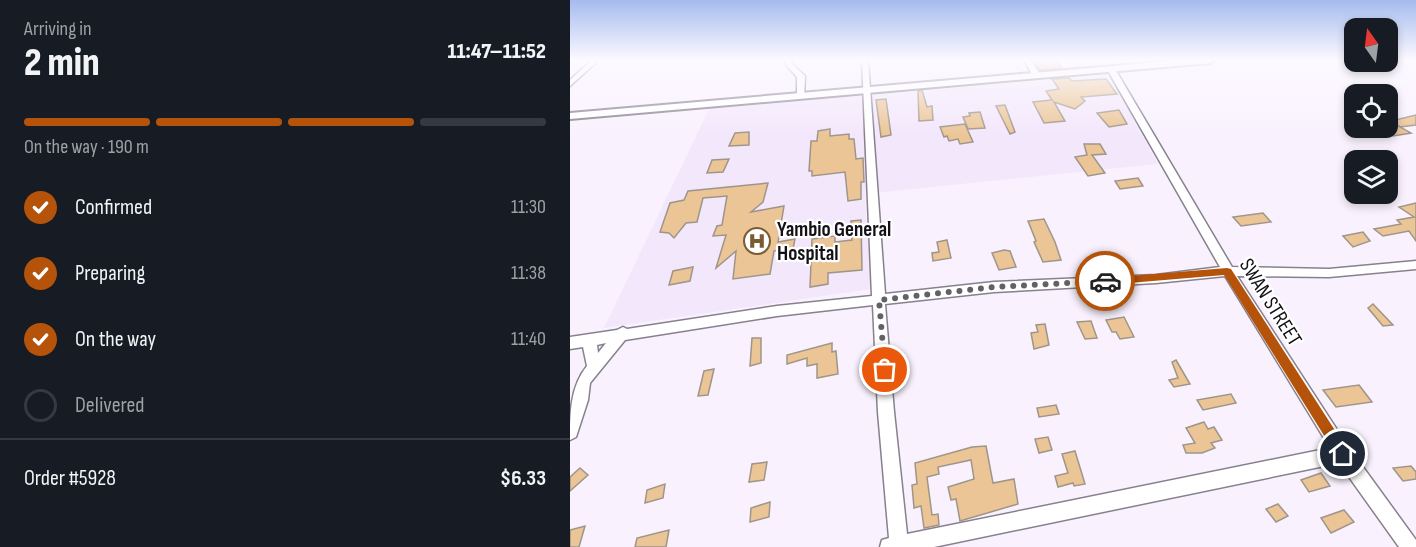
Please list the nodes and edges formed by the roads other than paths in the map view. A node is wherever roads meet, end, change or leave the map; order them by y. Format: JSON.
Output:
{"nodes":[{"id":1,"x":801,"y":86,"type":"edge"},
{"id":2,"x":865,"y":86,"type":"edge"},
{"id":3,"x":913,"y":86,"type":"edge"},
{"id":4,"x":1127,"y":86,"type":"edge"},
{"id":5,"x":865,"y":90,"type":"junction"},
{"id":6,"x":801,"y":95,"type":"junction"},
{"id":7,"x":570,"y":116,"type":"edge"},
{"id":8,"x":1416,"y":265,"type":"edge"},
{"id":9,"x":1227,"y":271,"type":"junction"},
{"id":10,"x":879,"y":300,"type":"junction"},
{"id":11,"x":623,"y":333,"type":"junction"},
{"id":12,"x":589,"y":340,"type":"junction"},
{"id":13,"x":570,"y":343,"type":"edge"},
{"id":14,"x":594,"y":368,"type":"junction"},
{"id":15,"x":570,"y":432,"type":"edge"},
{"id":16,"x":1343,"y":454,"type":"junction"},
{"id":17,"x":895,"y":546,"type":"edge"},
{"id":18,"x":1410,"y":547,"type":"edge"}],
"edges":[{"from":1,"to":6,"type":"street"},
{"from":2,"to":5,"type":"street"},
{"from":3,"to":5,"type":"main road"},
{"from":4,"to":9,"type":"street","name":"SWAN STREET"},
{"from":5,"to":6,"type":"main road"},
{"from":5,"to":10,"type":"street"},
{"from":6,"to":7,"type":"main road"},
{"from":8,"to":9,"type":"street"},
{"from":9,"to":10,"type":"street"},
{"from":9,"to":16,"type":"street","name":"SWAN STREET"},
{"from":10,"to":11,"type":"street"},
{"from":10,"to":17,"type":"street"},
{"from":11,"to":12,"type":"street"},
{"from":11,"to":14,"type":"street"},
{"from":12,"to":13,"type":"street"},
{"from":12,"to":14,"type":"street"},
{"from":14,"to":15,"type":"street"},
{"from":16,"to":17,"type":"street"},
{"from":16,"to":18,"type":"street","name":"SWAN STREET"}]}
